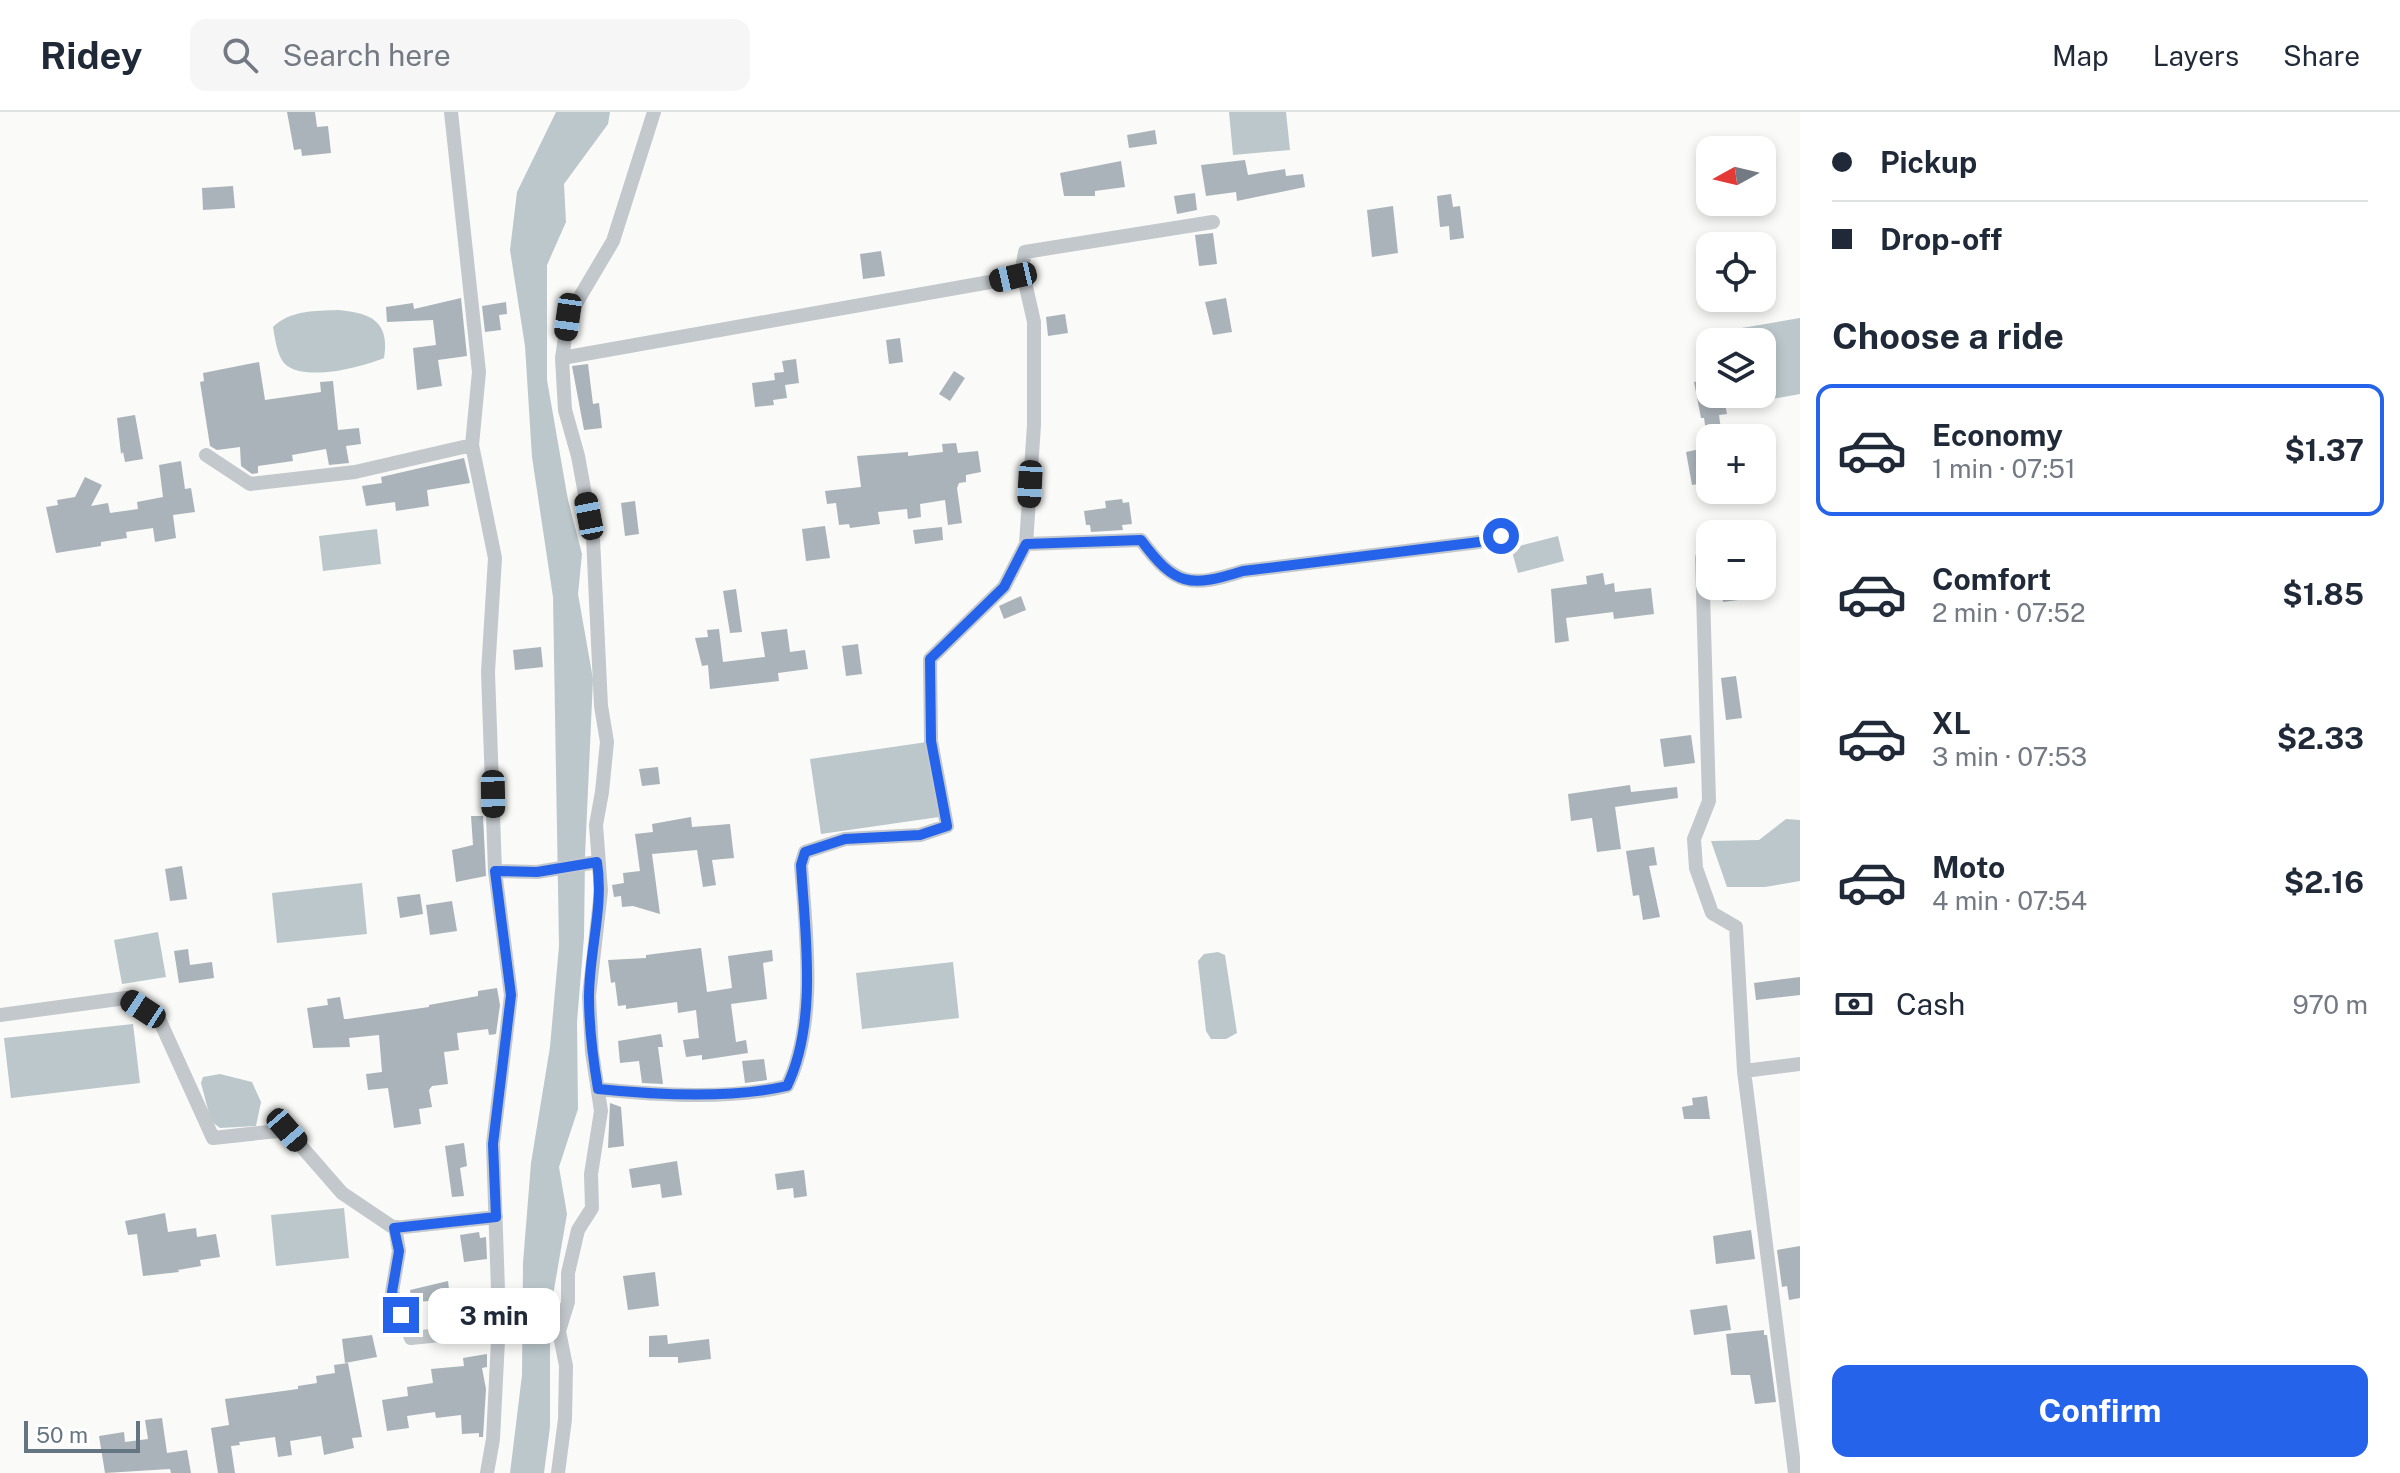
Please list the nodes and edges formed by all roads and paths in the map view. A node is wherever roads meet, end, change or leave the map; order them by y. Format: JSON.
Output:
{"nodes":[{"id":1,"x":451,"y":112,"type":"edge"},
{"id":2,"x":654,"y":112,"type":"edge"},
{"id":3,"x":1213,"y":222,"type":"dead end"},
{"id":4,"x":1022,"y":269,"type":"junction"},
{"id":5,"x":562,"y":358,"type":"junction"},
{"id":6,"x":472,"y":445,"type":"junction"},
{"id":7,"x":206,"y":455,"type":"dead end"},
{"id":8,"x":1501,"y":536,"type":"dead end"},
{"id":9,"x":1026,"y":544,"type":"junction"},
{"id":10,"x":1703,"y":600,"type":"edge"},
{"id":11,"x":594,"y":862,"type":"junction"},
{"id":12,"x":495,"y":871,"type":"junction"},
{"id":13,"x":0,"y":1015,"type":"edge"},
{"id":14,"x":1800,"y":1064,"type":"edge"},
{"id":15,"x":1744,"y":1071,"type":"junction"},
{"id":16,"x":598,"y":1089,"type":"junction"},
{"id":17,"x":496,"y":1217,"type":"junction"},
{"id":18,"x":394,"y":1228,"type":"junction"},
{"id":19,"x":440,"y":1335,"type":"dead end"},
{"id":20,"x":487,"y":1473,"type":"edge"},
{"id":21,"x":558,"y":1473,"type":"edge"},
{"id":22,"x":1795,"y":1473,"type":"edge"}],
"edges":[{"from":1,"to":6,"type":"street"},
{"from":2,"to":5,"type":"street"},
{"from":3,"to":4,"type":"street"},
{"from":4,"to":5,"type":"street"},
{"from":4,"to":9,"type":"street"},
{"from":5,"to":11,"type":"street"},
{"from":6,"to":7,"type":"street"},
{"from":6,"to":12,"type":"street"},
{"from":8,"to":9,"type":"street"},
{"from":9,"to":16,"type":"street"},
{"from":10,"to":15,"type":"street"},
{"from":11,"to":12,"type":"street"},
{"from":11,"to":16,"type":"street"},
{"from":12,"to":17,"type":"street"},
{"from":13,"to":18,"type":"street"},
{"from":14,"to":15,"type":"street"},
{"from":15,"to":22,"type":"street"},
{"from":16,"to":21,"type":"street"},
{"from":17,"to":18,"type":"street"},
{"from":17,"to":20,"type":"street"},
{"from":18,"to":19,"type":"street"}]}
